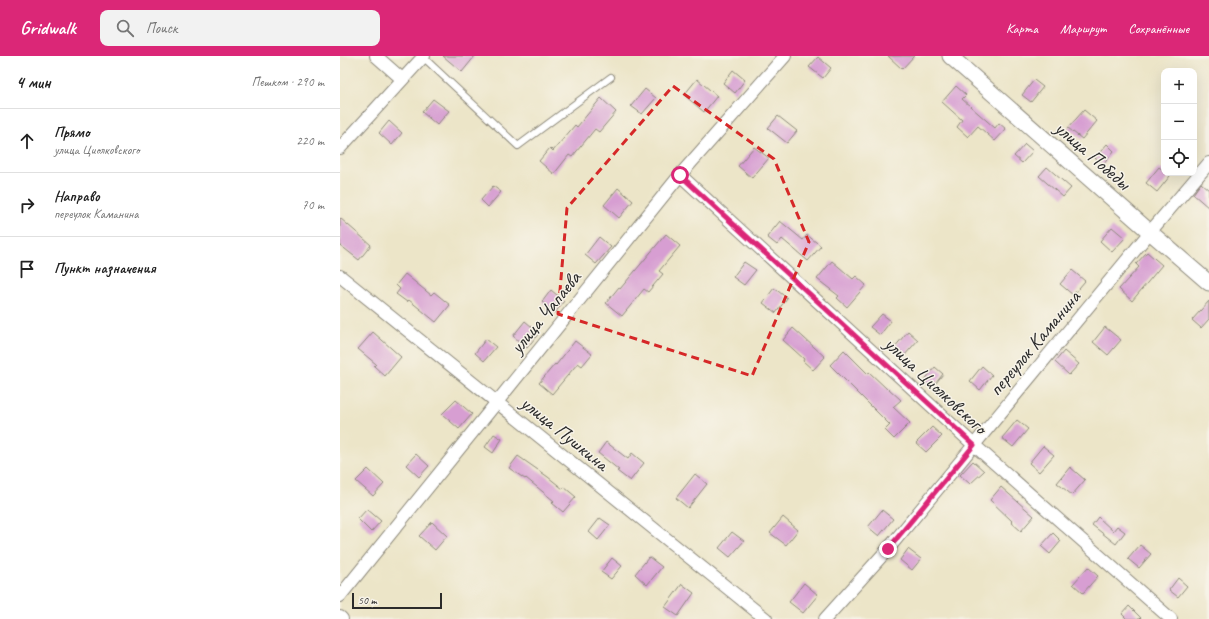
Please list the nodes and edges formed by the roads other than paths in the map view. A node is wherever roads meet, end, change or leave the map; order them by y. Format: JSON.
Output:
{"nodes":[{"id":1,"x":376,"y":56,"type":"edge"},
{"id":2,"x":785,"y":56,"type":"edge"},
{"id":3,"x":950,"y":56,"type":"edge"},
{"id":4,"x":423,"y":57,"type":"edge"},
{"id":5,"x":611,"y":77,"type":"dead end"},
{"id":6,"x":402,"y":79,"type":"junction"},
{"id":7,"x":340,"y":148,"type":"edge"},
{"id":8,"x":1209,"y":163,"type":"edge"},
{"id":9,"x":680,"y":175,"type":"junction"},
{"id":10,"x":1150,"y":232,"type":"junction"},
{"id":11,"x":340,"y":276,"type":"edge"},
{"id":12,"x":1209,"y":283,"type":"edge"},
{"id":13,"x":497,"y":402,"type":"junction"},
{"id":14,"x":974,"y":445,"type":"junction"},
{"id":15,"x":340,"y":596,"type":"edge"},
{"id":16,"x":766,"y":619,"type":"edge"},
{"id":17,"x":825,"y":619,"type":"edge"},
{"id":18,"x":1171,"y":619,"type":"edge"}],
"edges":[{"from":1,"to":6,"type":"street"},
{"from":2,"to":9,"type":"street","name":"улица Чапаева"},
{"from":3,"to":10,"type":"street","name":"улица Победы"},
{"from":4,"to":5,"type":"lane"},
{"from":4,"to":6,"type":"street"},
{"from":6,"to":7,"type":"street"},
{"from":8,"to":10,"type":"street","name":"переулок Каманина"},
{"from":9,"to":13,"type":"street","name":"улица Чапаева"},
{"from":9,"to":14,"type":"street","name":"улица Циолковского"},
{"from":10,"to":12,"type":"street","name":"улица Победы"},
{"from":10,"to":14,"type":"street","name":"переулок Каманина"},
{"from":11,"to":13,"type":"street","name":"улица Пушкина"},
{"from":13,"to":15,"type":"street","name":"улица Чапаева"},
{"from":13,"to":16,"type":"street","name":"улица Пушкина"},
{"from":14,"to":17,"type":"street","name":"переулок Каманина"},
{"from":14,"to":18,"type":"street","name":"улица Циолковского"}]}
